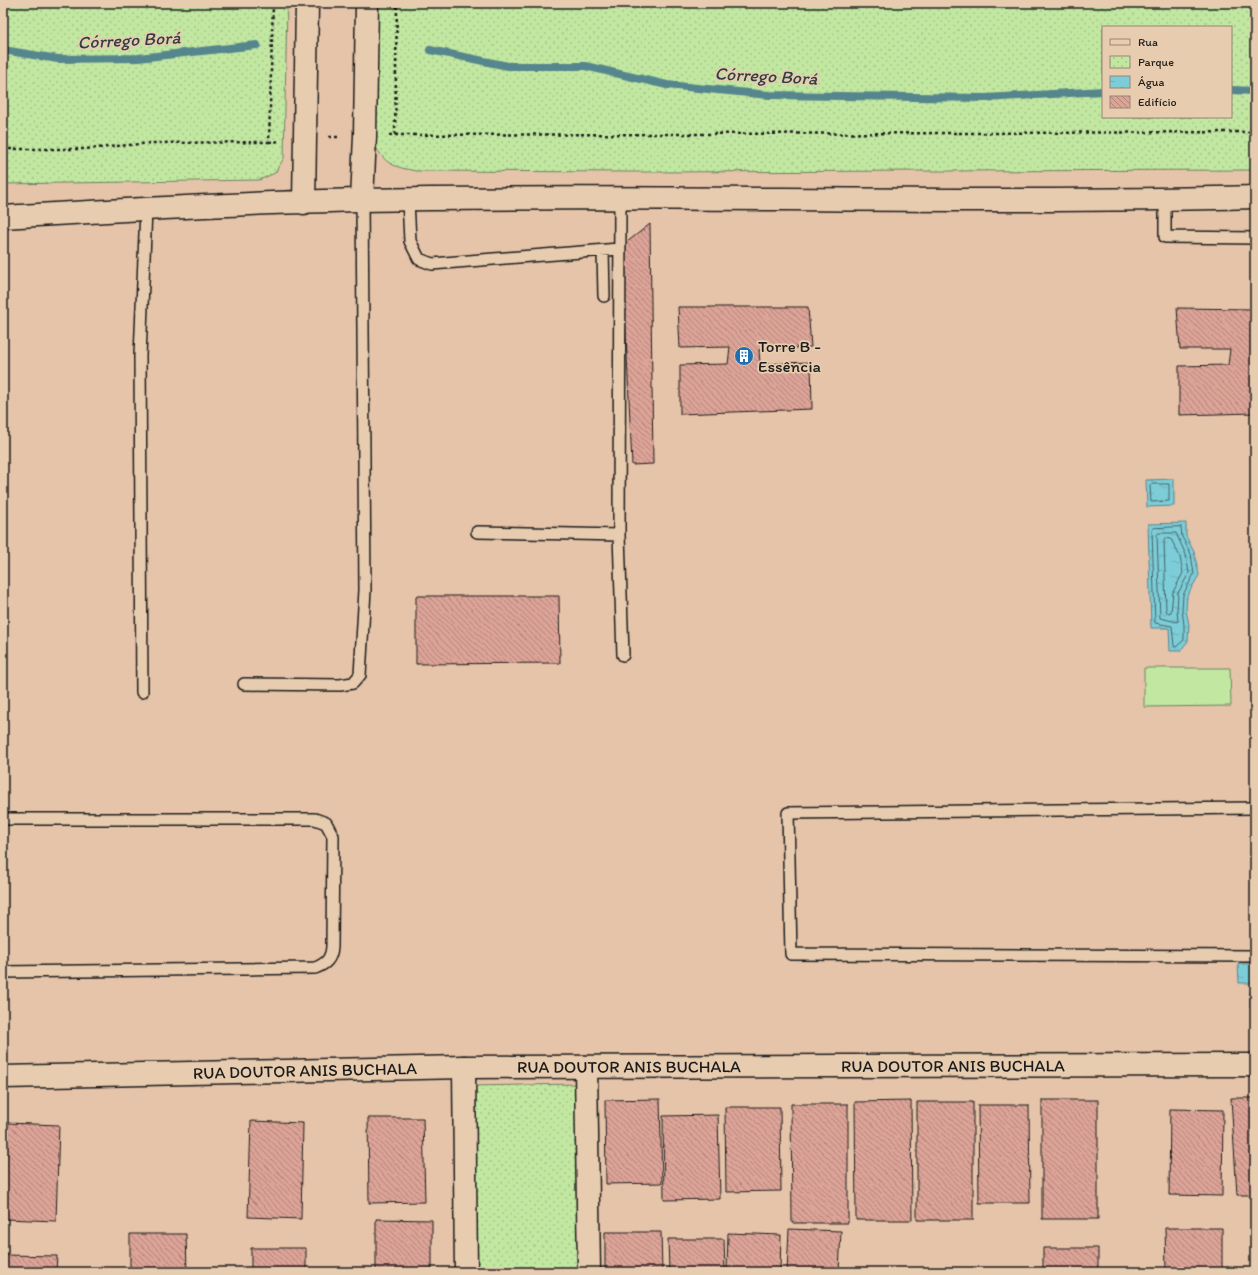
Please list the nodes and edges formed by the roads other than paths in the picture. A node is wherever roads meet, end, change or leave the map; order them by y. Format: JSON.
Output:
{"nodes":[{"id":1,"x":307,"y":3,"type":"edge"},
{"id":2,"x":367,"y":3,"type":"edge"},
{"id":3,"x":1255,"y":197,"type":"edge"},
{"id":4,"x":620,"y":199,"type":"junction"},
{"id":5,"x":1165,"y":199,"type":"junction"},
{"id":6,"x":362,"y":200,"type":"junction"},
{"id":7,"x":408,"y":200,"type":"junction"},
{"id":8,"x":304,"y":203,"type":"junction"},
{"id":9,"x":146,"y":209,"type":"junction"},
{"id":10,"x":3,"y":217,"type":"edge"},
{"id":11,"x":1255,"y":238,"type":"edge"},
{"id":12,"x":619,"y":249,"type":"junction"},
{"id":13,"x":603,"y":251,"type":"junction"},
{"id":14,"x":604,"y":296,"type":"dead end"},
{"id":15,"x":477,"y":532,"type":"dead end"},
{"id":16,"x":619,"y":535,"type":"junction"},
{"id":17,"x":623,"y":655,"type":"dead end"},
{"id":18,"x":244,"y":684,"type":"dead end"},
{"id":19,"x":142,"y":692,"type":"dead end"},
{"id":20,"x":1255,"y":808,"type":"edge"},
{"id":21,"x":3,"y":819,"type":"edge"},
{"id":22,"x":1255,"y":956,"type":"edge"},
{"id":23,"x":3,"y":972,"type":"edge"},
{"id":24,"x":1255,"y":1065,"type":"edge"},
{"id":25,"x":464,"y":1067,"type":"junction"},
{"id":26,"x":586,"y":1067,"type":"junction"},
{"id":27,"x":3,"y":1077,"type":"edge"},
{"id":28,"x":466,"y":1272,"type":"edge"},
{"id":29,"x":589,"y":1272,"type":"edge"}],
"edges":[{"from":1,"to":8,"type":"main road"},
{"from":2,"to":6,"type":"main road"},
{"from":3,"to":5,"type":"main road"},
{"from":4,"to":5,"type":"main road"},
{"from":4,"to":7,"type":"main road"},
{"from":4,"to":12,"type":"lane"},
{"from":5,"to":11,"type":"lane"},
{"from":6,"to":7,"type":"main road"},
{"from":6,"to":8,"type":"main road"},
{"from":6,"to":18,"type":"lane"},
{"from":7,"to":13,"type":"lane"},
{"from":8,"to":9,"type":"main road"},
{"from":9,"to":10,"type":"main road"},
{"from":9,"to":19,"type":"lane"},
{"from":12,"to":13,"type":"lane"},
{"from":12,"to":16,"type":"lane"},
{"from":13,"to":14,"type":"lane"},
{"from":15,"to":16,"type":"lane"},
{"from":16,"to":17,"type":"lane"},
{"from":20,"to":22,"type":"lane"},
{"from":21,"to":23,"type":"lane"},
{"from":24,"to":26,"type":"main road","name":"RUA DOUTOR ANIS BUCHALA"},
{"from":25,"to":26,"type":"main road","name":"RUA DOUTOR ANIS BUCHALA"},
{"from":25,"to":27,"type":"main road","name":"RUA DOUTOR ANIS BUCHALA"},
{"from":25,"to":28,"type":"main road"},
{"from":26,"to":29,"type":"main road"}]}
